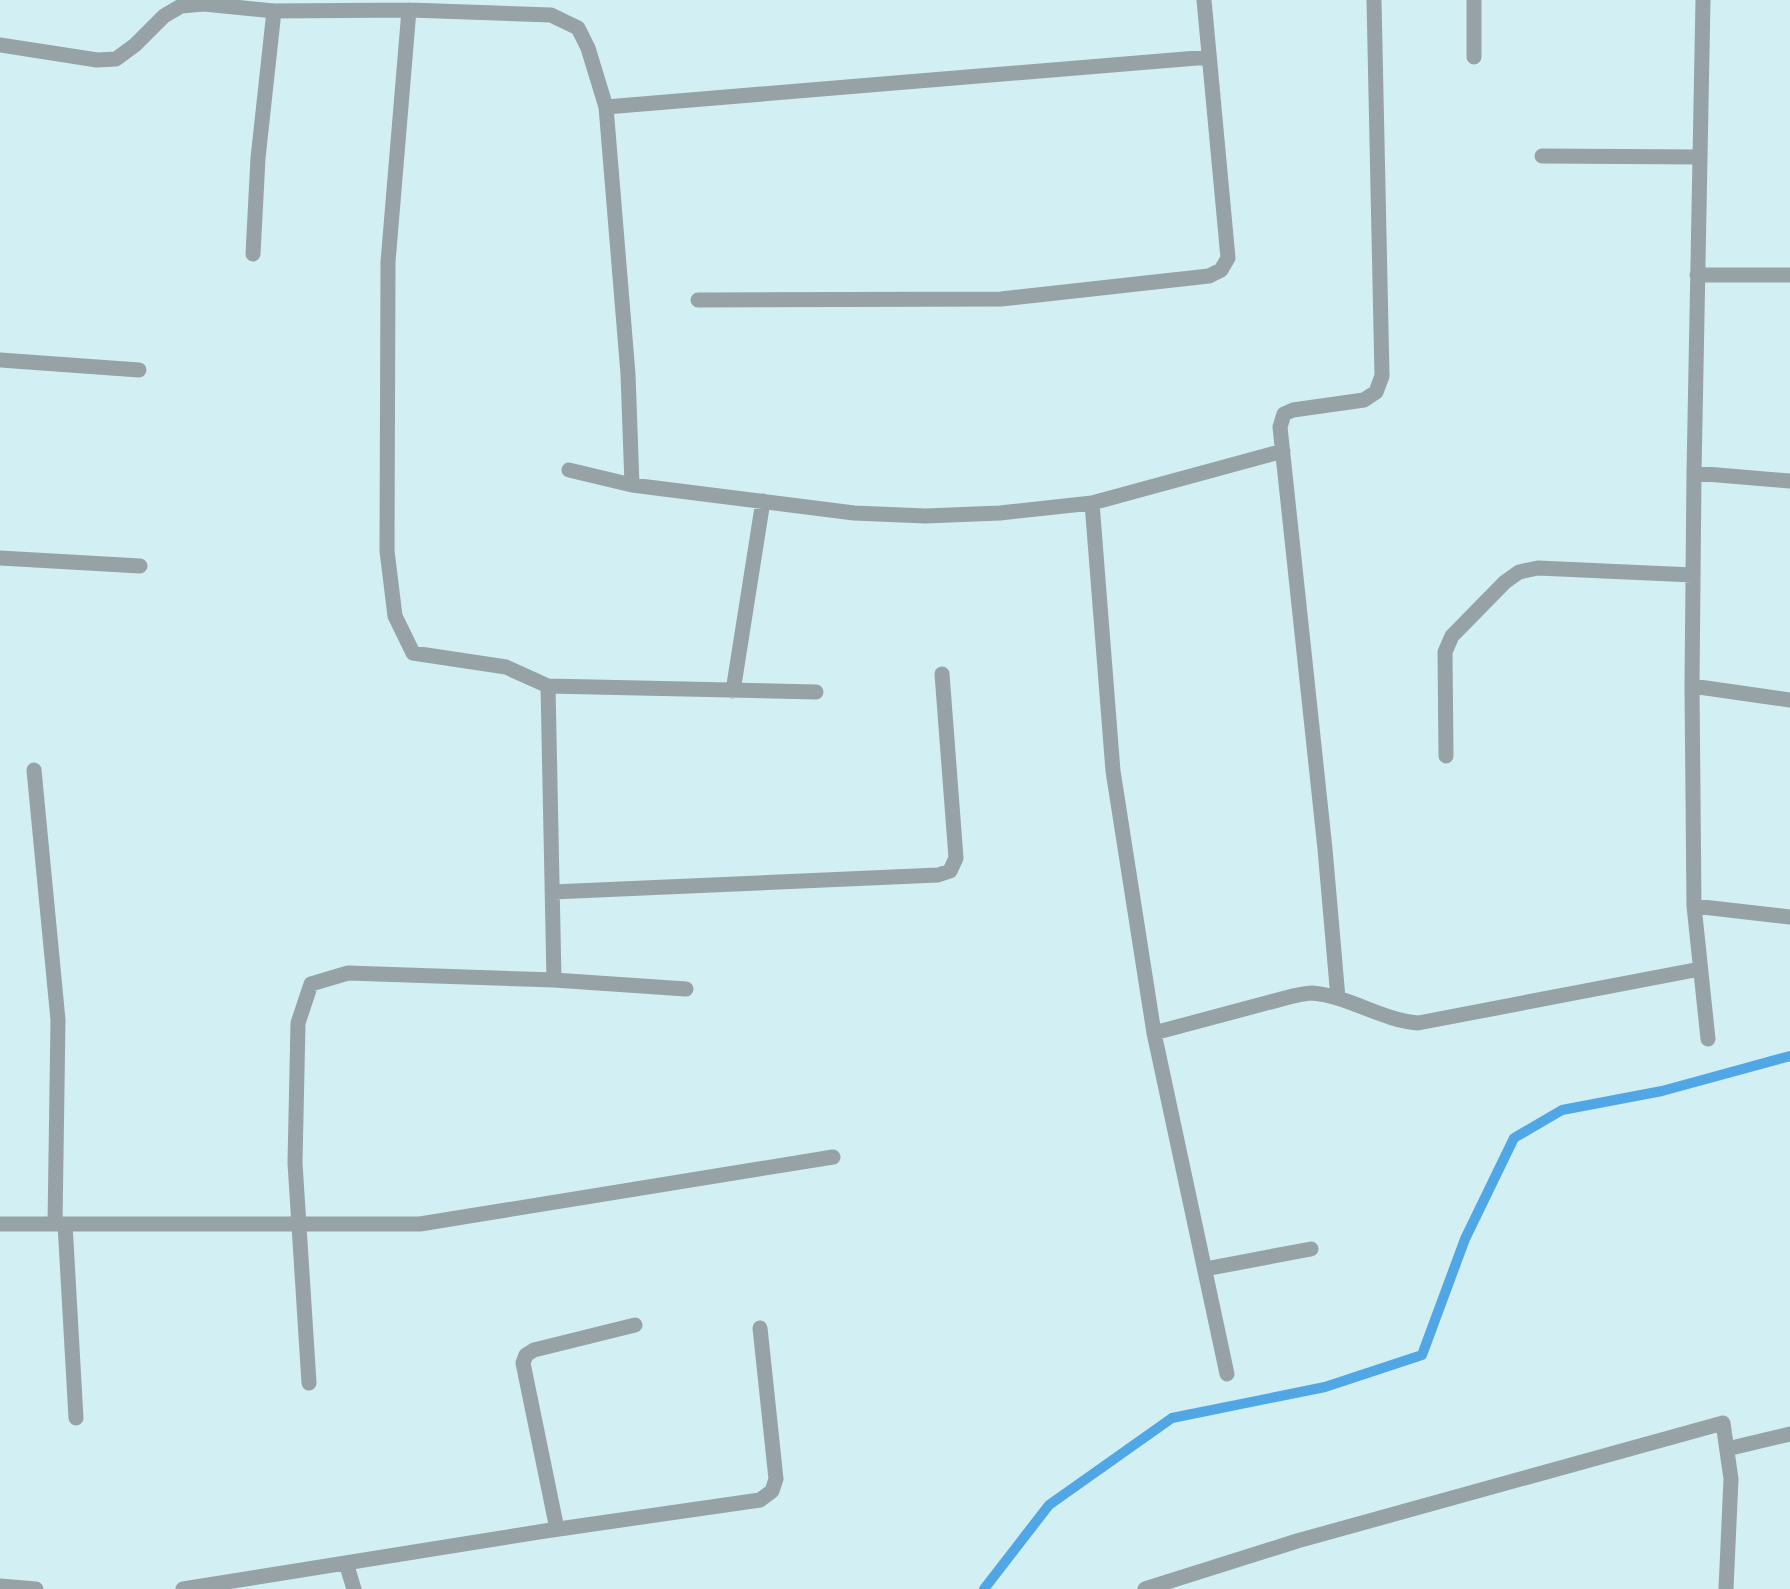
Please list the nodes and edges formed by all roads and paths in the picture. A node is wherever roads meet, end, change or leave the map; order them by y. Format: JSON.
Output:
{"nodes":[{"id":1,"x":1204,"y":0,"type":"edge"},
{"id":2,"x":1374,"y":0,"type":"edge"},
{"id":3,"x":1474,"y":0,"type":"edge"},
{"id":4,"x":1703,"y":0,"type":"edge"},
{"id":5,"x":202,"y":2,"type":"edge"},
{"id":6,"x":409,"y":10,"type":"junction"},
{"id":7,"x":274,"y":11,"type":"junction"},
{"id":8,"x":0,"y":45,"type":"edge"},
{"id":9,"x":1209,"y":57,"type":"junction"},
{"id":10,"x":1474,"y":57,"type":"dead end"},
{"id":11,"x":606,"y":107,"type":"junction"},
{"id":12,"x":1542,"y":156,"type":"dead end"},
{"id":13,"x":1700,"y":157,"type":"junction"},
{"id":14,"x":253,"y":254,"type":"dead end"},
{"id":15,"x":1697,"y":275,"type":"junction"},
{"id":16,"x":1790,"y":275,"type":"edge"},
{"id":17,"x":698,"y":300,"type":"dead end"},
{"id":18,"x":0,"y":360,"type":"edge"},
{"id":19,"x":139,"y":370,"type":"dead end"},
{"id":20,"x":1283,"y":451,"type":"junction"},
{"id":21,"x":569,"y":470,"type":"dead end"},
{"id":22,"x":1694,"y":473,"type":"junction"},
{"id":23,"x":1790,"y":481,"type":"edge"},
{"id":24,"x":632,"y":485,"type":"junction"},
{"id":25,"x":763,"y":501,"type":"junction"},
{"id":26,"x":1092,"y":503,"type":"junction"},
{"id":27,"x":0,"y":558,"type":"edge"},
{"id":28,"x":140,"y":566,"type":"dead end"},
{"id":29,"x":1693,"y":574,"type":"junction"},
{"id":30,"x":942,"y":674,"type":"dead end"},
{"id":31,"x":548,"y":686,"type":"junction"},
{"id":32,"x":1692,"y":686,"type":"junction"},
{"id":33,"x":733,"y":690,"type":"junction"},
{"id":34,"x":816,"y":692,"type":"dead end"},
{"id":35,"x":1790,"y":700,"type":"edge"},
{"id":36,"x":1446,"y":756,"type":"dead end"},
{"id":37,"x":34,"y":770,"type":"dead end"},
{"id":38,"x":552,"y":892,"type":"junction"},
{"id":39,"x":1694,"y":906,"type":"junction"},
{"id":40,"x":1790,"y":917,"type":"edge"},
{"id":41,"x":1700,"y":969,"type":"junction"},
{"id":42,"x":554,"y":980,"type":"junction"},
{"id":43,"x":686,"y":989,"type":"dead end"},
{"id":44,"x":1338,"y":998,"type":"junction"},
{"id":45,"x":1154,"y":1033,"type":"junction"},
{"id":46,"x":1708,"y":1039,"type":"dead end"},
{"id":47,"x":833,"y":1157,"type":"dead end"},
{"id":48,"x":299,"y":1223,"type":"junction"},
{"id":49,"x":0,"y":1224,"type":"edge"},
{"id":50,"x":60,"y":1224,"type":"junction"},
{"id":51,"x":1311,"y":1249,"type":"dead end"},
{"id":52,"x":1205,"y":1269,"type":"junction"},
{"id":53,"x":635,"y":1325,"type":"dead end"},
{"id":54,"x":760,"y":1328,"type":"dead end"},
{"id":55,"x":1227,"y":1374,"type":"dead end"},
{"id":56,"x":309,"y":1383,"type":"dead end"},
{"id":57,"x":76,"y":1418,"type":"dead end"},
{"id":58,"x":1790,"y":1434,"type":"edge"},
{"id":59,"x":1727,"y":1449,"type":"junction"},
{"id":60,"x":557,"y":1529,"type":"junction"},
{"id":61,"x":346,"y":1563,"type":"junction"},
{"id":62,"x":0,"y":1586,"type":"edge"},
{"id":63,"x":36,"y":1589,"type":"edge"},
{"id":64,"x":183,"y":1589,"type":"edge"},
{"id":65,"x":354,"y":1589,"type":"edge"},
{"id":66,"x":1145,"y":1589,"type":"edge"},
{"id":67,"x":1726,"y":1589,"type":"edge"}],
"edges":[{"from":1,"to":9,"type":"street"},
{"from":2,"to":20,"type":"street"},
{"from":3,"to":10,"type":"street"},
{"from":4,"to":13,"type":"street"},
{"from":5,"to":7,"type":"street"},
{"from":5,"to":8,"type":"street"},
{"from":6,"to":7,"type":"street"},
{"from":6,"to":11,"type":"street"},
{"from":6,"to":31,"type":"street"},
{"from":7,"to":14,"type":"street"},
{"from":9,"to":11,"type":"street"},
{"from":9,"to":17,"type":"street"},
{"from":11,"to":24,"type":"street"},
{"from":12,"to":13,"type":"street"},
{"from":13,"to":15,"type":"street"},
{"from":15,"to":16,"type":"street"},
{"from":15,"to":22,"type":"street"},
{"from":18,"to":19,"type":"street"},
{"from":20,"to":26,"type":"street"},
{"from":20,"to":44,"type":"street"},
{"from":21,"to":24,"type":"street"},
{"from":22,"to":23,"type":"street"},
{"from":22,"to":29,"type":"street"},
{"from":24,"to":25,"type":"street"},
{"from":25,"to":26,"type":"street"},
{"from":25,"to":33,"type":"street"},
{"from":26,"to":45,"type":"street"},
{"from":27,"to":28,"type":"street"},
{"from":29,"to":32,"type":"street"},
{"from":29,"to":36,"type":"street"},
{"from":30,"to":38,"type":"street"},
{"from":31,"to":33,"type":"street"},
{"from":31,"to":38,"type":"street"},
{"from":32,"to":35,"type":"street"},
{"from":32,"to":39,"type":"street"},
{"from":33,"to":34,"type":"street"},
{"from":37,"to":50,"type":"street"},
{"from":38,"to":42,"type":"street"},
{"from":39,"to":40,"type":"street"},
{"from":39,"to":41,"type":"street"},
{"from":41,"to":44,"type":"street"},
{"from":41,"to":46,"type":"street"},
{"from":42,"to":43,"type":"street"},
{"from":42,"to":48,"type":"street"},
{"from":44,"to":45,"type":"street"},
{"from":45,"to":52,"type":"street"},
{"from":47,"to":48,"type":"street"},
{"from":48,"to":50,"type":"street"},
{"from":48,"to":56,"type":"street"},
{"from":49,"to":50,"type":"street"},
{"from":50,"to":57,"type":"street"},
{"from":51,"to":52,"type":"street"},
{"from":52,"to":55,"type":"street"},
{"from":53,"to":60,"type":"street"},
{"from":54,"to":60,"type":"street"},
{"from":58,"to":59,"type":"street"},
{"from":59,"to":66,"type":"street"},
{"from":59,"to":67,"type":"street"},
{"from":60,"to":61,"type":"street"},
{"from":61,"to":64,"type":"street"},
{"from":61,"to":65,"type":"street"},
{"from":62,"to":63,"type":"street"}]}
